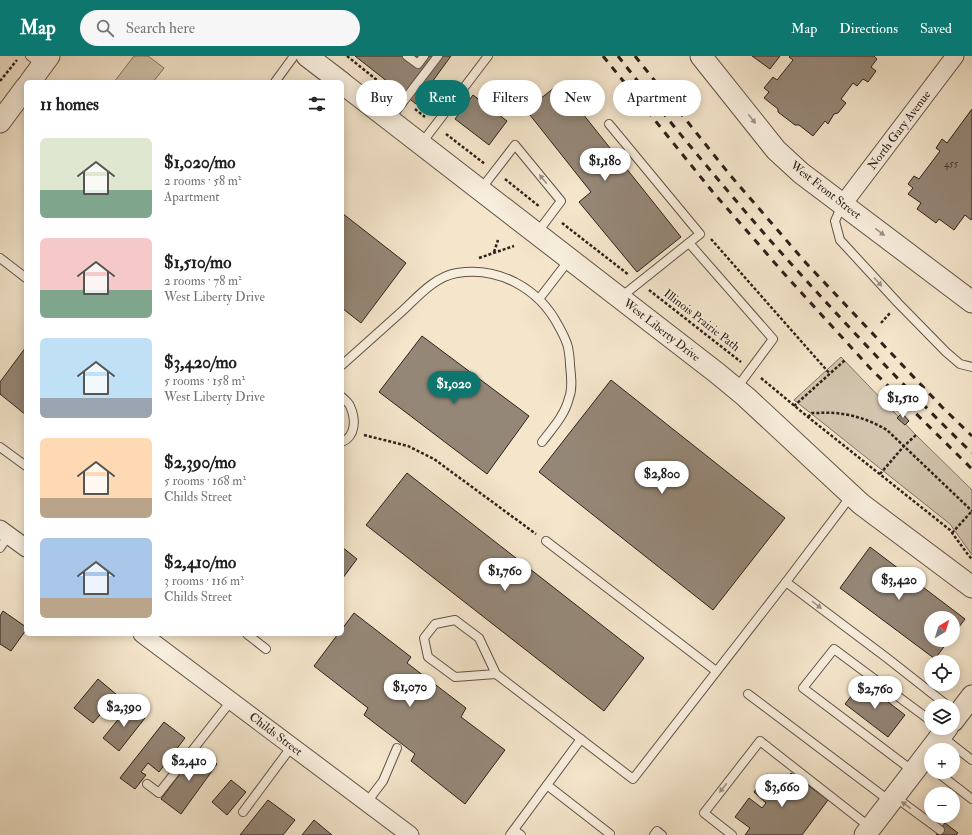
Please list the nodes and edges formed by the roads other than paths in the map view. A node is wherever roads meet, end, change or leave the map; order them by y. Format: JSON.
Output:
{"nodes":[{"id":1,"x":294,"y":56,"type":"edge"},
{"id":2,"x":307,"y":56,"type":"edge"},
{"id":3,"x":408,"y":56,"type":"edge"},
{"id":4,"x":424,"y":56,"type":"edge"},
{"id":5,"x":438,"y":56,"type":"edge"},
{"id":6,"x":488,"y":56,"type":"edge"},
{"id":7,"x":701,"y":56,"type":"edge"},
{"id":8,"x":955,"y":56,"type":"edge"},
{"id":9,"x":40,"y":59,"type":"edge"},
{"id":10,"x":31,"y":80,"type":"edge"},
{"id":11,"x":276,"y":80,"type":"edge"},
{"id":12,"x":337,"y":80,"type":"edge"},
{"id":13,"x":344,"y":85,"type":"edge"},
{"id":14,"x":24,"y":90,"type":"edge"},
{"id":15,"x":390,"y":120,"type":"junction"},
{"id":16,"x":0,"y":122,"type":"edge"},
{"id":17,"x":609,"y":124,"type":"dead end"},
{"id":18,"x":421,"y":144,"type":"junction"},
{"id":19,"x":480,"y":190,"type":"junction"},
{"id":20,"x":843,"y":204,"type":"junction"},
{"id":21,"x":537,"y":233,"type":"junction"},
{"id":22,"x":688,"y":243,"type":"junction"},
{"id":23,"x":0,"y":258,"type":"edge"},
{"id":24,"x":570,"y":259,"type":"junction"},
{"id":25,"x":24,"y":276,"type":"edge"},
{"id":26,"x":620,"y":298,"type":"junction"},
{"id":27,"x":539,"y":299,"type":"junction"},
{"id":28,"x":972,"y":302,"type":"edge"},
{"id":29,"x":344,"y":363,"type":"edge"},
{"id":30,"x":972,"y":367,"type":"edge"},
{"id":31,"x":736,"y":389,"type":"junction"},
{"id":32,"x":344,"y":399,"type":"edge"},
{"id":33,"x":344,"y":441,"type":"edge"},
{"id":34,"x":542,"y":442,"type":"dead end"},
{"id":35,"x":0,"y":447,"type":"edge"},
{"id":36,"x":24,"y":465,"type":"edge"},
{"id":37,"x":852,"y":495,"type":"junction"},
{"id":38,"x":3,"y":537,"type":"edge"},
{"id":39,"x":546,"y":541,"type":"road end"},
{"id":40,"x":24,"y":547,"type":"edge"},
{"id":41,"x":786,"y":582,"type":"junction"},
{"id":42,"x":972,"y":587,"type":"edge"},
{"id":43,"x":145,"y":636,"type":"edge"},
{"id":44,"x":250,"y":636,"type":"edge"},
{"id":45,"x":266,"y":649,"type":"dead end"},
{"id":46,"x":716,"y":671,"type":"junction"},
{"id":47,"x":496,"y":674,"type":"junction"},
{"id":48,"x":748,"y":694,"type":"dead end"},
{"id":49,"x":972,"y":696,"type":"edge"},
{"id":50,"x":925,"y":699,"type":"edge"},
{"id":51,"x":231,"y":701,"type":"junction"},
{"id":52,"x":924,"y":708,"type":"edge"},
{"id":53,"x":960,"y":708,"type":"edge"},
{"id":54,"x":955,"y":735,"type":"edge"},
{"id":55,"x":581,"y":739,"type":"junction"},
{"id":56,"x":292,"y":746,"type":"junction"},
{"id":57,"x":397,"y":748,"type":"dead end"},
{"id":58,"x":972,"y":760,"type":"edge"},
{"id":59,"x":924,"y":766,"type":"edge"},
{"id":60,"x":924,"y":768,"type":"edge"},
{"id":61,"x":943,"y":779,"type":"edge"},
{"id":62,"x":147,"y":784,"type":"dead end"},
{"id":63,"x":547,"y":785,"type":"junction"},
{"id":64,"x":893,"y":799,"type":"junction"},
{"id":65,"x":972,"y":799,"type":"edge"},
{"id":66,"x":367,"y":802,"type":"junction"},
{"id":67,"x":244,"y":812,"type":"dead end"},
{"id":68,"x":393,"y":830,"type":"edge"},
{"id":69,"x":940,"y":830,"type":"dead end"},
{"id":70,"x":868,"y":831,"type":"edge"},
{"id":71,"x":515,"y":833,"type":"edge"},
{"id":72,"x":610,"y":834,"type":"dead end"},
{"id":73,"x":410,"y":835,"type":"edge"},
{"id":74,"x":654,"y":835,"type":"edge"},
{"id":75,"x":662,"y":835,"type":"edge"},
{"id":76,"x":732,"y":835,"type":"edge"}],
"edges":[{"from":1,"to":11,"type":"lane"},
{"from":2,"to":12,"type":"street","name":"West Liberty Drive"},
{"from":3,"to":4,"type":"lane"},
{"from":5,"to":15,"type":"lane"},
{"from":6,"to":18,"type":"lane"},
{"from":7,"to":20,"type":"street","name":"West Front Street","one_way":true},
{"from":8,"to":20,"type":"street","name":"North Gary Avenue"},
{"from":9,"to":10,"type":"street"},
{"from":13,"to":15,"type":"street","name":"West Liberty Drive"},
{"from":14,"to":16,"type":"street"},
{"from":15,"to":18,"type":"street","name":"West Liberty Drive"},
{"from":17,"to":22,"type":"lane"},
{"from":18,"to":19,"type":"street","name":"West Liberty Drive"},
{"from":19,"to":21,"type":"street","name":"West Liberty Drive"},
{"from":21,"to":19,"type":"lane","one_way":true},
{"from":20,"to":28,"type":"street","name":"West Front Street","one_way":true},
{"from":20,"to":30,"type":"lane","one_way":true},
{"from":21,"to":24,"type":"street","name":"West Liberty Drive"},
{"from":22,"to":26,"type":"lane"},
{"from":22,"to":31,"type":"lane"},
{"from":23,"to":25,"type":"lane"},
{"from":24,"to":26,"type":"street","name":"West Liberty Drive"},
{"from":24,"to":27,"type":"lane"},
{"from":26,"to":31,"type":"street","name":"West Liberty Drive"},
{"from":27,"to":29,"type":"lane"},
{"from":27,"to":34,"type":"lane"},
{"from":31,"to":37,"type":"street","name":"West Liberty Drive"},
{"from":32,"to":33,"type":"lane"},
{"from":35,"to":36,"type":"lane"},
{"from":37,"to":41,"type":"lane"},
{"from":37,"to":42,"type":"street","name":"West Liberty Drive"},
{"from":38,"to":40,"type":"street"},
{"from":39,"to":46,"type":"lane"},
{"from":41,"to":46,"type":"lane"},
{"from":41,"to":50,"type":"lane","one_way":true},
{"from":43,"to":51,"type":"street","name":"Childs Street"},
{"from":44,"to":45,"type":"lane"},
{"from":46,"to":55,"type":"lane"},
{"from":47,"to":47,"type":"lane"},
{"from":47,"to":55,"type":"lane"},
{"from":48,"to":64,"type":"lane"},
{"from":49,"to":53,"type":"street"},
{"from":51,"to":56,"type":"street","name":"Childs Street"},
{"from":51,"to":62,"type":"lane"},
{"from":52,"to":59,"type":"lane"},
{"from":54,"to":58,"type":"lane"},
{"from":55,"to":63,"type":"lane"},
{"from":56,"to":66,"type":"street","name":"Childs Street"},
{"from":56,"to":67,"type":"lane"},
{"from":57,"to":66,"type":"lane"},
{"from":60,"to":64,"type":"street"},
{"from":61,"to":65,"type":"lane"},
{"from":63,"to":71,"type":"lane"},
{"from":63,"to":72,"type":"lane"},
{"from":69,"to":64,"type":"lane","one_way":true},
{"from":64,"to":70,"type":"street"},
{"from":66,"to":68,"type":"street","name":"Childs Street"},
{"from":68,"to":73,"type":"street","name":"Childs Street"},
{"from":70,"to":76,"type":"lane","one_way":true},
{"from":74,"to":75,"type":"lane"}]}
